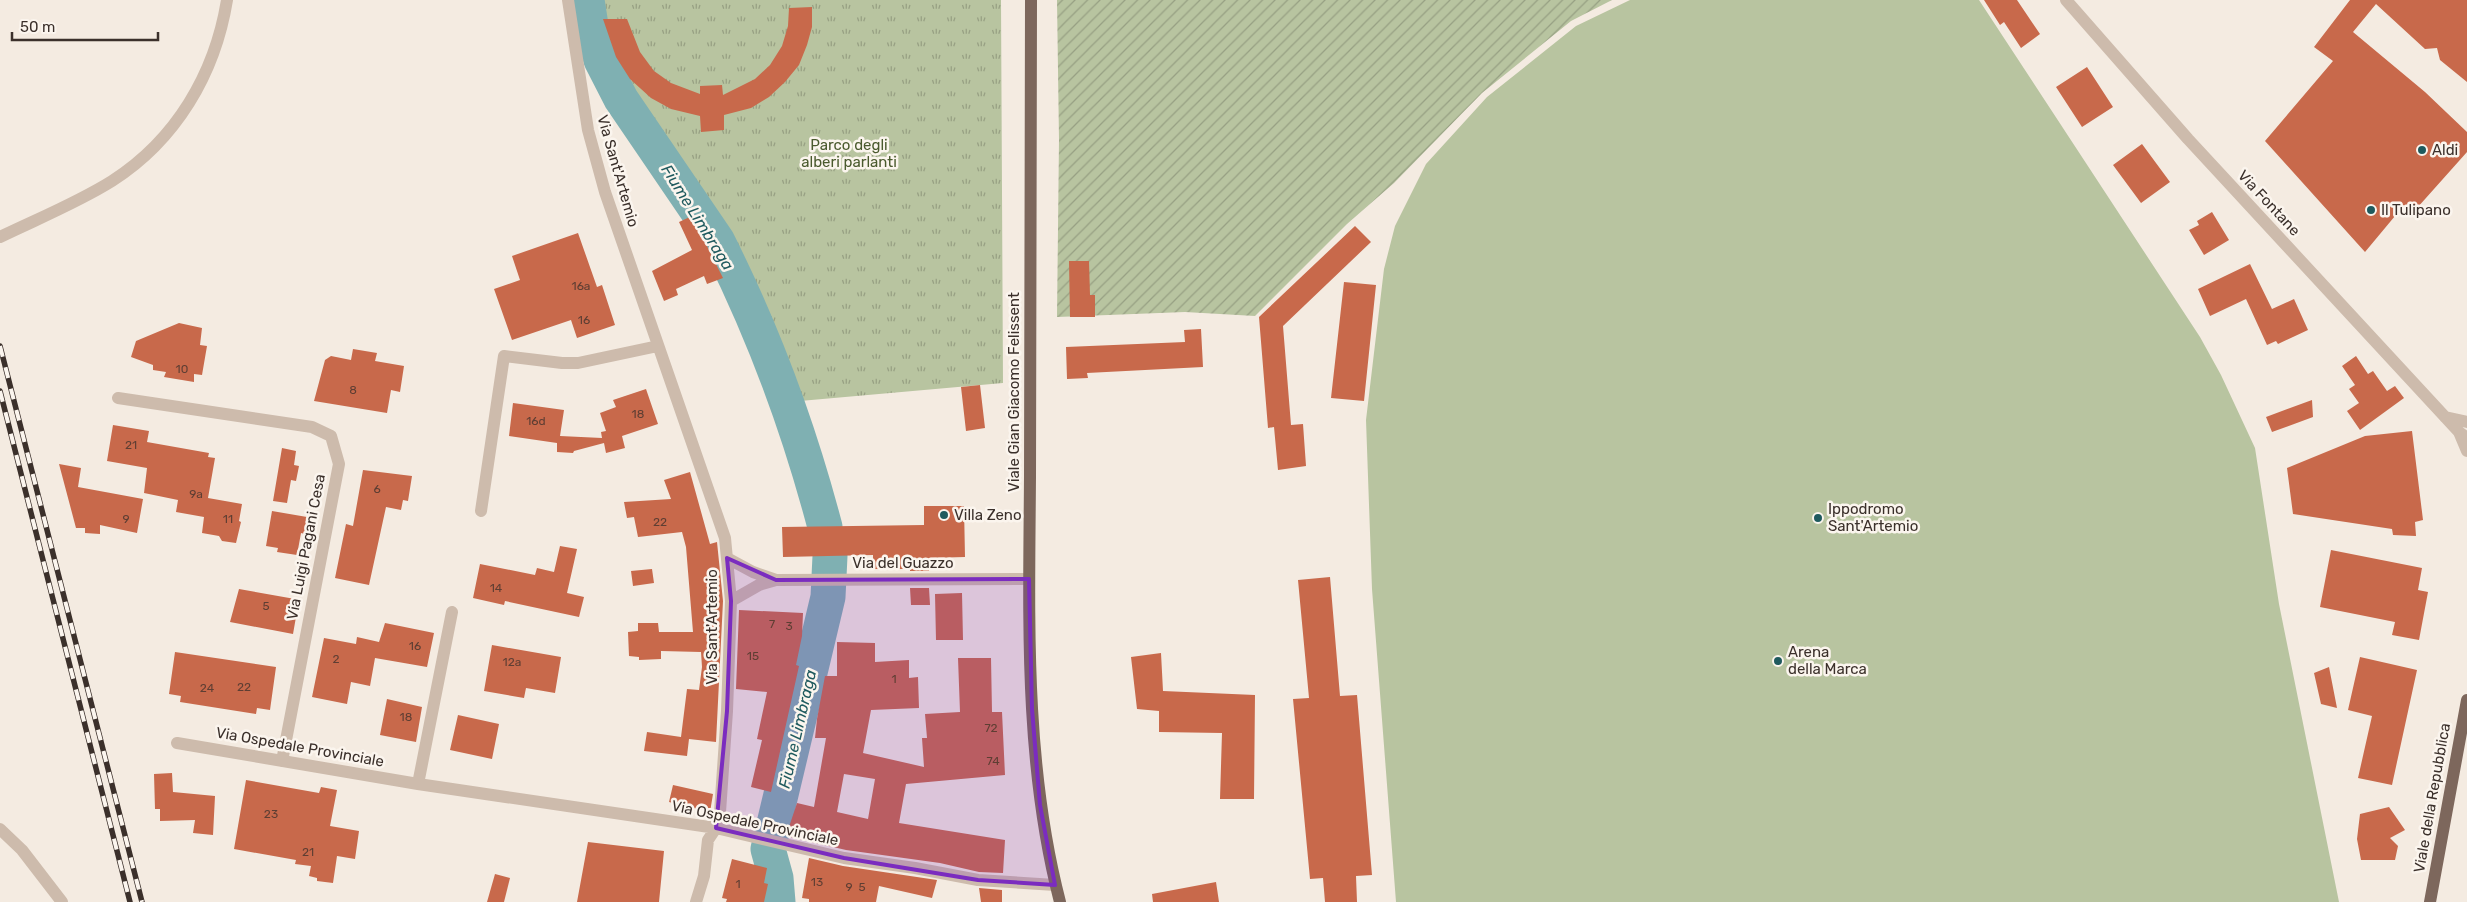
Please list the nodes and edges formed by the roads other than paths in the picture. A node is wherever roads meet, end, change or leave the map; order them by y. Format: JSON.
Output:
{"nodes":[{"id":1,"x":227,"y":0,"type":"edge"},
{"id":2,"x":568,"y":0,"type":"edge"},
{"id":3,"x":1031,"y":0,"type":"edge"},
{"id":4,"x":2066,"y":0,"type":"edge"},
{"id":5,"x":0,"y":237,"type":"edge"},
{"id":6,"x":658,"y":346,"type":"junction"},
{"id":7,"x":118,"y":398,"type":"dead end"},
{"id":8,"x":2467,"y":422,"type":"edge"},
{"id":9,"x":2456,"y":428,"type":"edge"},
{"id":10,"x":2467,"y":451,"type":"edge"},
{"id":11,"x":481,"y":511,"type":"dead end"},
{"id":12,"x":727,"y":558,"type":"junction"},
{"id":13,"x":1029,"y":579,"type":"junction"},
{"id":14,"x":776,"y":580,"type":"junction"},
{"id":15,"x":731,"y":601,"type":"junction"},
{"id":16,"x":452,"y":612,"type":"dead end"},
{"id":17,"x":2467,"y":700,"type":"edge"},
{"id":18,"x":177,"y":743,"type":"dead end"},
{"id":19,"x":282,"y":760,"type":"junction"},
{"id":20,"x":418,"y":784,"type":"junction"},
{"id":21,"x":716,"y":828,"type":"junction"},
{"id":22,"x":0,"y":829,"type":"edge"},
{"id":23,"x":1056,"y":885,"type":"junction"},
{"id":24,"x":62,"y":902,"type":"edge"},
{"id":25,"x":696,"y":902,"type":"edge"},
{"id":26,"x":1060,"y":902,"type":"edge"},
{"id":27,"x":2430,"y":902,"type":"edge"}],
"edges":[{"from":1,"to":5,"type":"street"},
{"from":2,"to":6,"type":"street","name":"Via Sant'Artemio"},
{"from":3,"to":13,"type":"main road","name":"Viale Gian Giacomo Felissent"},
{"from":4,"to":9,"type":"street","name":"Via Fontane"},
{"from":6,"to":11,"type":"street"},
{"from":6,"to":12,"type":"street","name":"Via Sant'Artemio"},
{"from":7,"to":19,"type":"street","name":"Via Luigi Pagani Cesa"},
{"from":8,"to":9,"type":"street"},
{"from":9,"to":10,"type":"street"},
{"from":12,"to":14,"type":"street","name":"Via del Guazzo"},
{"from":12,"to":15,"type":"street","name":"Via Sant'Artemio"},
{"from":13,"to":14,"type":"street","name":"Via del Guazzo"},
{"from":13,"to":23,"type":"main road","name":"Viale Gian Giacomo Felissent"},
{"from":14,"to":15,"type":"street","name":"Via del Guazzo"},
{"from":15,"to":21,"type":"street","name":"Via Sant'Artemio"},
{"from":16,"to":20,"type":"street"},
{"from":17,"to":27,"type":"main road","name":"Viale della Repubblica"},
{"from":18,"to":19,"type":"street","name":"Via Ospedale Provinciale"},
{"from":19,"to":20,"type":"street","name":"Via Ospedale Provinciale"},
{"from":20,"to":21,"type":"street","name":"Via Ospedale Provinciale"},
{"from":21,"to":23,"type":"street","name":"Via Ospedale Provinciale"},
{"from":21,"to":25,"type":"street","name":"Via Sant'Artemio"},
{"from":22,"to":24,"type":"street"},
{"from":23,"to":26,"type":"main road","name":"Viale Gian Giacomo Felissent"}]}
